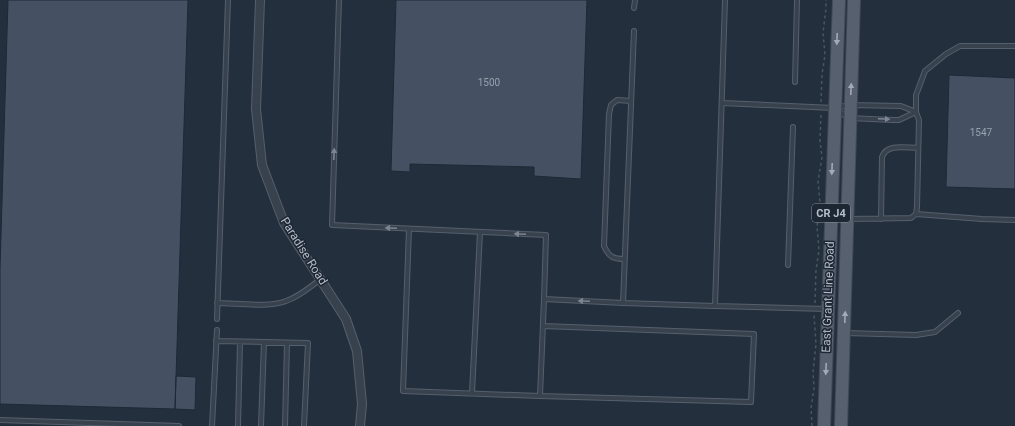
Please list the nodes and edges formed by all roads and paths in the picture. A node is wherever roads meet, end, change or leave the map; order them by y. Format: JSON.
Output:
{"nodes":[{"id":1,"x":228,"y":0,"type":"edge"},
{"id":2,"x":260,"y":0,"type":"edge"},
{"id":3,"x":339,"y":0,"type":"edge"},
{"id":4,"x":635,"y":0,"type":"edge"},
{"id":5,"x":726,"y":0,"type":"edge"},
{"id":6,"x":798,"y":0,"type":"edge"},
{"id":7,"x":826,"y":0,"type":"edge"},
{"id":8,"x":839,"y":0,"type":"edge"},
{"id":9,"x":854,"y":0,"type":"edge"},
{"id":10,"x":634,"y":8,"type":"dead end"},
{"id":11,"x":634,"y":31,"type":"dead end"},
{"id":12,"x":1015,"y":46,"type":"edge"},
{"id":13,"x":795,"y":82,"type":"dead end"},
{"id":14,"x":631,"y":100,"type":"junction"},
{"id":15,"x":722,"y":103,"type":"junction"},
{"id":16,"x":850,"y":106,"type":"junction"},
{"id":17,"x":821,"y":108,"type":"junction"},
{"id":18,"x":834,"y":108,"type":"junction"},
{"id":19,"x":916,"y":112,"type":"junction"},
{"id":20,"x":850,"y":118,"type":"junction"},
{"id":21,"x":793,"y":127,"type":"dead end"},
{"id":22,"x":918,"y":148,"type":"junction"},
{"id":23,"x":916,"y":214,"type":"junction"},
{"id":24,"x":848,"y":219,"type":"junction"},
{"id":25,"x":881,"y":219,"type":"junction"},
{"id":26,"x":1015,"y":220,"type":"edge"},
{"id":27,"x":409,"y":229,"type":"junction"},
{"id":28,"x":480,"y":232,"type":"junction"},
{"id":29,"x":625,"y":259,"type":"junction"},
{"id":30,"x":788,"y":265,"type":"dead end"},
{"id":31,"x":321,"y":279,"type":"junction"},
{"id":32,"x":544,"y":299,"type":"junction"},
{"id":33,"x":217,"y":303,"type":"junction"},
{"id":34,"x":623,"y":303,"type":"junction"},
{"id":35,"x":715,"y":306,"type":"junction"},
{"id":36,"x":814,"y":309,"type":"junction"},
{"id":37,"x":828,"y":309,"type":"junction"},
{"id":38,"x":958,"y":313,"type":"dead end"},
{"id":39,"x":217,"y":319,"type":"dead end"},
{"id":40,"x":543,"y":326,"type":"junction"},
{"id":41,"x":217,"y":330,"type":"dead end"},
{"id":42,"x":844,"y":333,"type":"junction"},
{"id":43,"x":216,"y":342,"type":"junction"},
{"id":44,"x":240,"y":342,"type":"junction"},
{"id":45,"x":264,"y":342,"type":"junction"},
{"id":46,"x":287,"y":343,"type":"junction"},
{"id":47,"x":472,"y":393,"type":"junction"},
{"id":48,"x":540,"y":396,"type":"junction"},
{"id":49,"x":0,"y":420,"type":"edge"},
{"id":50,"x":180,"y":426,"type":"edge"},
{"id":51,"x":212,"y":426,"type":"edge"},
{"id":52,"x":238,"y":426,"type":"edge"},
{"id":53,"x":261,"y":426,"type":"edge"},
{"id":54,"x":285,"y":426,"type":"edge"},
{"id":55,"x":304,"y":426,"type":"edge"},
{"id":56,"x":360,"y":426,"type":"edge"},
{"id":57,"x":812,"y":426,"type":"edge"},
{"id":58,"x":824,"y":426,"type":"edge"},
{"id":59,"x":841,"y":426,"type":"edge"}],
"edges":[{"from":1,"to":33,"type":"lane"},
{"from":2,"to":31,"type":"street","name":"Paradise Road"},
{"from":27,"to":3,"type":"lane","one_way":true},
{"from":4,"to":10,"type":"lane"},
{"from":5,"to":15,"type":"lane"},
{"from":6,"to":13,"type":"lane"},
{"from":7,"to":17,"type":"path"},
{"from":8,"to":18,"type":"main road","name":"East Grant Line Road","number":"CR J4","one_way":true},
{"from":16,"to":9,"type":"main road","name":"East Grant Line Road","number":"CR J4","one_way":true},
{"from":11,"to":14,"type":"lane"},
{"from":12,"to":19,"type":"lane"},
{"from":14,"to":29,"type":"lane"},
{"from":14,"to":29,"type":"lane"},
{"from":15,"to":17,"type":"lane"},
{"from":15,"to":35,"type":"lane"},
{"from":16,"to":18,"type":"lane"},
{"from":16,"to":19,"type":"lane"},
{"from":16,"to":20,"type":"main road","name":"East Grant Line Road","number":"CR J4"},
{"from":17,"to":18,"type":"lane"},
{"from":17,"to":36,"type":"path"},
{"from":18,"to":20,"type":"lane"},
{"from":18,"to":37,"type":"main road","name":"East Grant Line Road","number":"CR J4","one_way":true},
{"from":20,"to":19,"type":"lane","one_way":true},
{"from":19,"to":22,"type":"lane"},
{"from":20,"to":24,"type":"main road","name":"East Grant Line Road","number":"CR J4"},
{"from":21,"to":30,"type":"lane"},
{"from":22,"to":23,"type":"lane"},
{"from":22,"to":25,"type":"lane"},
{"from":23,"to":25,"type":"lane"},
{"from":23,"to":26,"type":"lane"},
{"from":24,"to":25,"type":"lane"},
{"from":42,"to":24,"type":"main road","name":"East Grant Line Road","number":"CR J4","one_way":true},
{"from":27,"to":28,"type":"lane"},
{"from":27,"to":47,"type":"lane"},
{"from":32,"to":28,"type":"lane","one_way":true},
{"from":28,"to":47,"type":"lane"},
{"from":29,"to":34,"type":"lane"},
{"from":31,"to":33,"type":"lane"},
{"from":31,"to":56,"type":"street","name":"Paradise Road"},
{"from":34,"to":32,"type":"lane","one_way":true},
{"from":32,"to":40,"type":"lane"},
{"from":33,"to":39,"type":"lane"},
{"from":34,"to":35,"type":"lane"},
{"from":35,"to":36,"type":"lane"},
{"from":36,"to":37,"type":"lane"},
{"from":36,"to":57,"type":"path"},
{"from":37,"to":58,"type":"main road","name":"East Grant Line Road","number":"CR J4","one_way":true},
{"from":38,"to":42,"type":"lane"},
{"from":40,"to":48,"type":"lane"},
{"from":40,"to":48,"type":"lane"},
{"from":41,"to":43,"type":"lane"},
{"from":42,"to":59,"type":"main road","name":"East Grant Line Road","number":"CR J4"},
{"from":43,"to":44,"type":"lane"},
{"from":43,"to":51,"type":"lane"},
{"from":44,"to":45,"type":"lane"},
{"from":44,"to":52,"type":"lane"},
{"from":45,"to":46,"type":"lane"},
{"from":45,"to":53,"type":"lane"},
{"from":46,"to":54,"type":"lane"},
{"from":46,"to":55,"type":"lane"},
{"from":47,"to":48,"type":"lane"},
{"from":49,"to":50,"type":"lane"}]}
